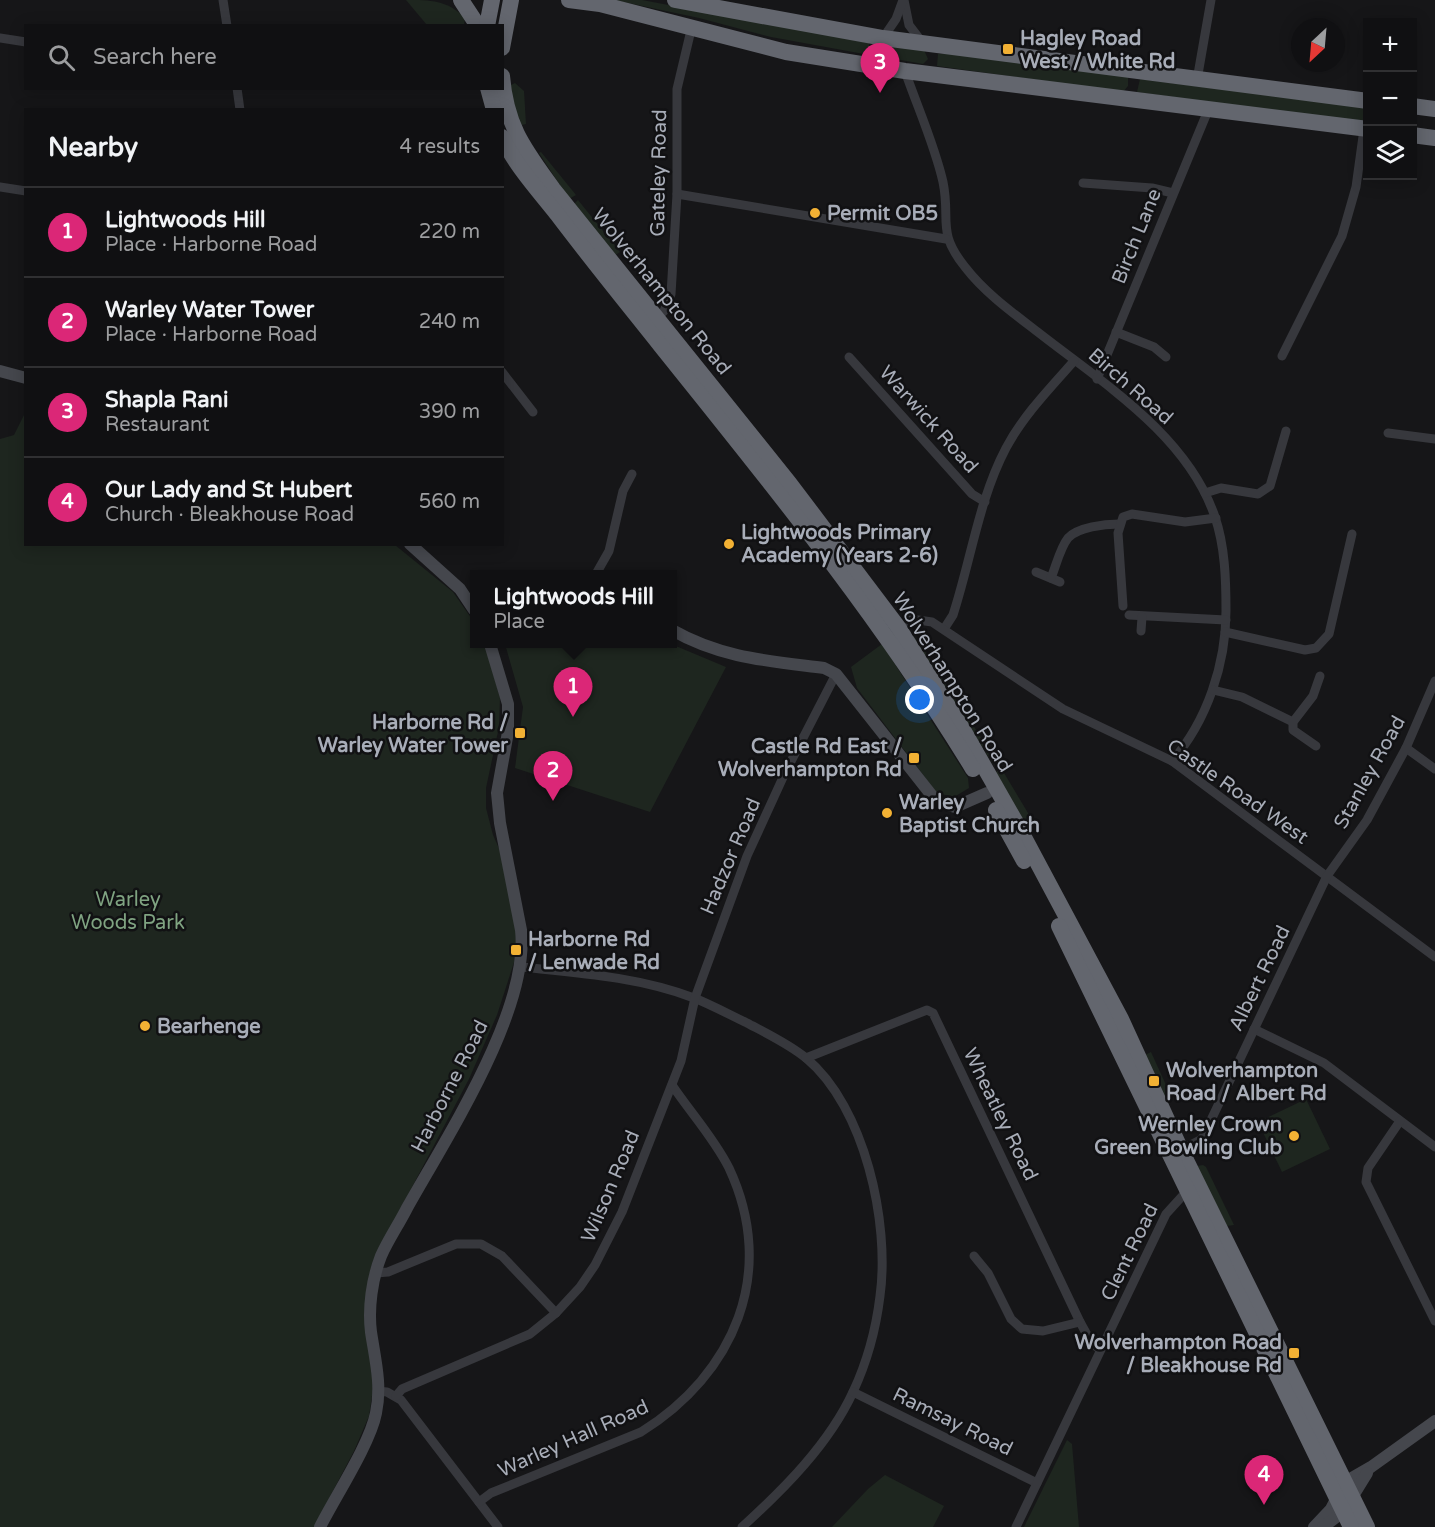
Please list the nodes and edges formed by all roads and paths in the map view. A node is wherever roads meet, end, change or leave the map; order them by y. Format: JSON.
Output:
{"nodes":[{"id":1,"x":223,"y":0,"type":"edge"},
{"id":2,"x":461,"y":0,"type":"edge"},
{"id":3,"x":492,"y":0,"type":"edge"},
{"id":4,"x":511,"y":0,"type":"edge"},
{"id":5,"x":569,"y":0,"type":"edge"},
{"id":6,"x":675,"y":0,"type":"edge"},
{"id":7,"x":904,"y":0,"type":"edge"},
{"id":8,"x":1211,"y":0,"type":"edge"},
{"id":9,"x":226,"y":24,"type":"edge"},
{"id":10,"x":477,"y":24,"type":"edge"},
{"id":11,"x":488,"y":24,"type":"edge"},
{"id":12,"x":692,"y":26,"type":"junction"},
{"id":13,"x":504,"y":37,"type":"edge"},
{"id":14,"x":0,"y":38,"type":"edge"},
{"id":15,"x":883,"y":38,"type":"junction"},
{"id":16,"x":24,"y":42,"type":"edge"},
{"id":17,"x":922,"y":42,"type":"junction"},
{"id":18,"x":884,"y":67,"type":"junction"},
{"id":19,"x":913,"y":71,"type":"junction"},
{"id":20,"x":1133,"y":71,"type":"junction"},
{"id":21,"x":1197,"y":80,"type":"junction"},
{"id":22,"x":504,"y":87,"type":"edge"},
{"id":23,"x":237,"y":90,"type":"edge"},
{"id":24,"x":489,"y":90,"type":"edge"},
{"id":25,"x":1129,"y":99,"type":"junction"},
{"id":26,"x":1363,"y":100,"type":"edge"},
{"id":27,"x":1417,"y":107,"type":"edge"},
{"id":28,"x":240,"y":108,"type":"edge"},
{"id":29,"x":493,"y":108,"type":"edge"},
{"id":30,"x":1209,"y":108,"type":"junction"},
{"id":31,"x":1435,"y":109,"type":"edge"},
{"id":32,"x":1363,"y":129,"type":"edge"},
{"id":33,"x":1417,"y":136,"type":"edge"},
{"id":34,"x":1435,"y":138,"type":"edge"},
{"id":35,"x":504,"y":140,"type":"edge"},
{"id":36,"x":1363,"y":146,"type":"edge"},
{"id":37,"x":1083,"y":183,"type":"dead end"},
{"id":38,"x":0,"y":187,"type":"edge"},
{"id":39,"x":24,"y":191,"type":"edge"},
{"id":40,"x":1173,"y":193,"type":"junction"},
{"id":41,"x":677,"y":194,"type":"junction"},
{"id":42,"x":946,"y":239,"type":"junction"},
{"id":43,"x":652,"y":323,"type":"junction"},
{"id":44,"x":1116,"y":332,"type":"junction"},
{"id":45,"x":1282,"y":356,"type":"dead end"},
{"id":46,"x":849,"y":357,"type":"dead end"},
{"id":47,"x":1166,"y":357,"type":"dead end"},
{"id":48,"x":1074,"y":361,"type":"junction"},
{"id":49,"x":0,"y":371,"type":"edge"},
{"id":50,"x":504,"y":375,"type":"edge"},
{"id":51,"x":24,"y":377,"type":"edge"},
{"id":52,"x":1097,"y":379,"type":"junction"},
{"id":53,"x":533,"y":412,"type":"dead end"},
{"id":54,"x":1286,"y":431,"type":"dead end"},
{"id":55,"x":1388,"y":433,"type":"dead end"},
{"id":56,"x":1435,"y":439,"type":"edge"},
{"id":57,"x":632,"y":474,"type":"dead end"},
{"id":58,"x":623,"y":491,"type":"junction"},
{"id":59,"x":1205,"y":494,"type":"junction"},
{"id":60,"x":633,"y":497,"type":"dead end"},
{"id":61,"x":985,"y":502,"type":"junction"},
{"id":62,"x":1216,"y":518,"type":"junction"},
{"id":63,"x":1119,"y":524,"type":"junction"},
{"id":64,"x":1352,"y":534,"type":"dead end"},
{"id":65,"x":412,"y":546,"type":"edge"},
{"id":66,"x":598,"y":570,"type":"edge"},
{"id":67,"x":1036,"y":572,"type":"dead end"},
{"id":68,"x":1051,"y":578,"type":"junction"},
{"id":69,"x":1060,"y":582,"type":"dead end"},
{"id":70,"x":470,"y":604,"type":"edge"},
{"id":71,"x":1123,"y":606,"type":"dead end"},
{"id":72,"x":1129,"y":615,"type":"dead end"},
{"id":73,"x":1142,"y":617,"type":"junction"},
{"id":74,"x":1226,"y":620,"type":"junction"},
{"id":75,"x":944,"y":629,"type":"junction"},
{"id":76,"x":1141,"y":631,"type":"dead end"},
{"id":77,"x":892,"y":632,"type":"junction"},
{"id":78,"x":1225,"y":632,"type":"junction"},
{"id":79,"x":677,"y":633,"type":"edge"},
{"id":80,"x":491,"y":648,"type":"edge"},
{"id":81,"x":836,"y":674,"type":"junction"},
{"id":82,"x":1320,"y":676,"type":"dead end"},
{"id":83,"x":1435,"y":681,"type":"edge"},
{"id":84,"x":1213,"y":690,"type":"junction"},
{"id":85,"x":1293,"y":722,"type":"junction"},
{"id":86,"x":1316,"y":746,"type":"dead end"},
{"id":87,"x":1406,"y":748,"type":"junction"},
{"id":88,"x":1172,"y":761,"type":"junction"},
{"id":89,"x":1435,"y":769,"type":"edge"},
{"id":90,"x":991,"y":790,"type":"junction"},
{"id":91,"x":1327,"y":876,"type":"junction"},
{"id":92,"x":1435,"y":957,"type":"edge"},
{"id":93,"x":521,"y":967,"type":"junction"},
{"id":94,"x":695,"y":998,"type":"junction"},
{"id":95,"x":1254,"y":1029,"type":"junction"},
{"id":96,"x":806,"y":1058,"type":"junction"},
{"id":97,"x":681,"y":1061,"type":"joint"},
{"id":98,"x":672,"y":1085,"type":"junction"},
{"id":99,"x":1400,"y":1121,"type":"junction"},
{"id":100,"x":1435,"y":1147,"type":"edge"},
{"id":101,"x":1181,"y":1149,"type":"junction"},
{"id":102,"x":1186,"y":1192,"type":"junction"},
{"id":103,"x":974,"y":1256,"type":"dead end"},
{"id":104,"x":375,"y":1273,"type":"junction"},
{"id":105,"x":556,"y":1313,"type":"junction"},
{"id":106,"x":1435,"y":1321,"type":"edge"},
{"id":107,"x":1080,"y":1322,"type":"junction"},
{"id":108,"x":1100,"y":1350,"type":"junction"},
{"id":109,"x":377,"y":1391,"type":"junction"},
{"id":110,"x":853,"y":1392,"type":"junction"},
{"id":111,"x":396,"y":1396,"type":"junction"},
{"id":112,"x":1435,"y":1421,"type":"edge"},
{"id":113,"x":1037,"y":1483,"type":"junction"},
{"id":114,"x":479,"y":1502,"type":"junction"},
{"id":115,"x":1345,"y":1503,"type":"edge"},
{"id":116,"x":320,"y":1527,"type":"edge"},
{"id":117,"x":498,"y":1527,"type":"edge"},
{"id":118,"x":742,"y":1527,"type":"edge"},
{"id":119,"x":1016,"y":1527,"type":"edge"},
{"id":120,"x":1314,"y":1527,"type":"edge"},
{"id":121,"x":1323,"y":1527,"type":"edge"},
{"id":122,"x":1366,"y":1527,"type":"edge"}],
"edges":[{"from":1,"to":9,"type":"street"},
{"from":2,"to":10,"type":"highway"},
{"from":3,"to":11,"type":"highway"},
{"from":4,"to":13,"type":"highway"},
{"from":5,"to":12,"type":"highway"},
{"from":6,"to":15,"type":"highway"},
{"from":7,"to":15,"type":"street"},
{"from":7,"to":17,"type":"street"},
{"from":8,"to":21,"type":"street"},
{"from":12,"to":18,"type":"highway"},
{"from":12,"to":41,"type":"street","name":"Gateley Road"},
{"from":14,"to":16,"type":"street"},
{"from":15,"to":17,"type":"highway"},
{"from":15,"to":18,"type":"highway"},
{"from":17,"to":19,"type":"highway"},
{"from":17,"to":20,"type":"highway"},
{"from":18,"to":19,"type":"highway"},
{"from":19,"to":25,"type":"highway"},
{"from":19,"to":42,"type":"street"},
{"from":20,"to":21,"type":"highway"},
{"from":20,"to":25,"type":"highway"},
{"from":21,"to":26,"type":"highway"},
{"from":22,"to":43,"type":"highway","name":"Wolverhampton Road"},
{"from":23,"to":28,"type":"street"},
{"from":24,"to":29,"type":"highway"},
{"from":25,"to":30,"type":"highway"},
{"from":27,"to":31,"type":"highway"},
{"from":30,"to":32,"type":"highway"},
{"from":30,"to":40,"type":"street","name":"Birch Lane"},
{"from":33,"to":34,"type":"highway"},
{"from":35,"to":43,"type":"highway","name":"Wolverhampton Road"},
{"from":36,"to":45,"type":"street"},
{"from":37,"to":40,"type":"street"},
{"from":38,"to":39,"type":"street"},
{"from":40,"to":44,"type":"street","name":"Birch Lane"},
{"from":41,"to":42,"type":"street"},
{"from":41,"to":43,"type":"street","name":"Gateley Road"},
{"from":42,"to":48,"type":"street","name":"Birch Road"},
{"from":43,"to":77,"type":"highway","name":"Wolverhampton Road"},
{"from":44,"to":47,"type":"street"},
{"from":44,"to":52,"type":"street","name":"Birch Lane"},
{"from":46,"to":61,"type":"street","name":"Warwick Road"},
{"from":48,"to":52,"type":"street","name":"Birch Road"},
{"from":48,"to":61,"type":"street"},
{"from":49,"to":51,"type":"street"},
{"from":50,"to":53,"type":"street"},
{"from":52,"to":59,"type":"street","name":"Birch Road"},
{"from":54,"to":59,"type":"street"},
{"from":55,"to":56,"type":"street"},
{"from":57,"to":58,"type":"street"},
{"from":58,"to":60,"type":"street"},
{"from":58,"to":66,"type":"street"},
{"from":59,"to":62,"type":"street","name":"Birch Road"},
{"from":61,"to":75,"type":"street"},
{"from":62,"to":63,"type":"street"},
{"from":62,"to":74,"type":"street","name":"Birch Road"},
{"from":63,"to":68,"type":"street"},
{"from":63,"to":71,"type":"street"},
{"from":64,"to":78,"type":"street"},
{"from":65,"to":70,"type":"street"},
{"from":67,"to":68,"type":"street"},
{"from":68,"to":69,"type":"street"},
{"from":72,"to":73,"type":"street"},
{"from":73,"to":74,"type":"street"},
{"from":73,"to":76,"type":"street"},
{"from":74,"to":78,"type":"street","name":"Birch Road"},
{"from":75,"to":77,"type":"street","name":"Castle Road West"},
{"from":75,"to":88,"type":"street","name":"Castle Road West"},
{"from":77,"to":90,"type":"highway","name":"Wolverhampton Road"},
{"from":78,"to":84,"type":"street","name":"Birch Road"},
{"from":79,"to":81,"type":"street"},
{"from":80,"to":93,"type":"street","name":"Harborne Road"},
{"from":81,"to":90,"type":"street"},
{"from":81,"to":94,"type":"street","name":"Hadzor Road"},
{"from":82,"to":85,"type":"street"},
{"from":83,"to":87,"type":"street","name":"Stanley Road"},
{"from":84,"to":85,"type":"street"},
{"from":84,"to":88,"type":"street","name":"Birch Road"},
{"from":85,"to":86,"type":"street"},
{"from":87,"to":89,"type":"street"},
{"from":87,"to":91,"type":"street","name":"Stanley Road"},
{"from":88,"to":91,"type":"street","name":"Castle Road West"},
{"from":90,"to":101,"type":"highway","name":"Wolverhampton Road"},
{"from":90,"to":102,"type":"highway","name":"Wolverhampton Road"},
{"from":91,"to":92,"type":"street","name":"Castle Road West"},
{"from":91,"to":95,"type":"street","name":"Albert Road"},
{"from":93,"to":94,"type":"street"},
{"from":93,"to":104,"type":"street","name":"Harborne Road"},
{"from":94,"to":96,"type":"street"},
{"from":94,"to":97,"type":"street","name":"Hadzor Road"},
{"from":95,"to":99,"type":"street"},
{"from":95,"to":101,"type":"street","name":"Albert Road"},
{"from":96,"to":107,"type":"street","name":"Wheatley Road"},
{"from":96,"to":110,"type":"street"},
{"from":97,"to":98,"type":"street","name":"Wilson Road"},
{"from":98,"to":105,"type":"street","name":"Wilson Road"},
{"from":98,"to":114,"type":"street","name":"Warley Hall Road"},
{"from":99,"to":100,"type":"street"},
{"from":99,"to":106,"type":"street"},
{"from":101,"to":102,"type":"highway"},
{"from":101,"to":115,"type":"highway","name":"Wolverhampton Road"},
{"from":102,"to":108,"type":"street","name":"Clent Road"},
{"from":102,"to":115,"type":"highway","name":"Wolverhampton Road"},
{"from":103,"to":107,"type":"street"},
{"from":104,"to":105,"type":"street"},
{"from":104,"to":109,"type":"street","name":"Harborne Road"},
{"from":105,"to":111,"type":"street","name":"Wilson Road"},
{"from":107,"to":108,"type":"street","name":"Wheatley Road"},
{"from":108,"to":113,"type":"street","name":"Clent Road"},
{"from":109,"to":111,"type":"street"},
{"from":109,"to":116,"type":"street","name":"Harborne Road"},
{"from":110,"to":113,"type":"street","name":"Ramsay Road"},
{"from":110,"to":118,"type":"street"},
{"from":111,"to":114,"type":"street"},
{"from":112,"to":115,"type":"street"},
{"from":113,"to":119,"type":"street","name":"Clent Road"},
{"from":114,"to":117,"type":"street"},
{"from":115,"to":120,"type":"street"},
{"from":115,"to":121,"type":"street"},
{"from":115,"to":122,"type":"highway","name":"Wolverhampton Road"}]}
